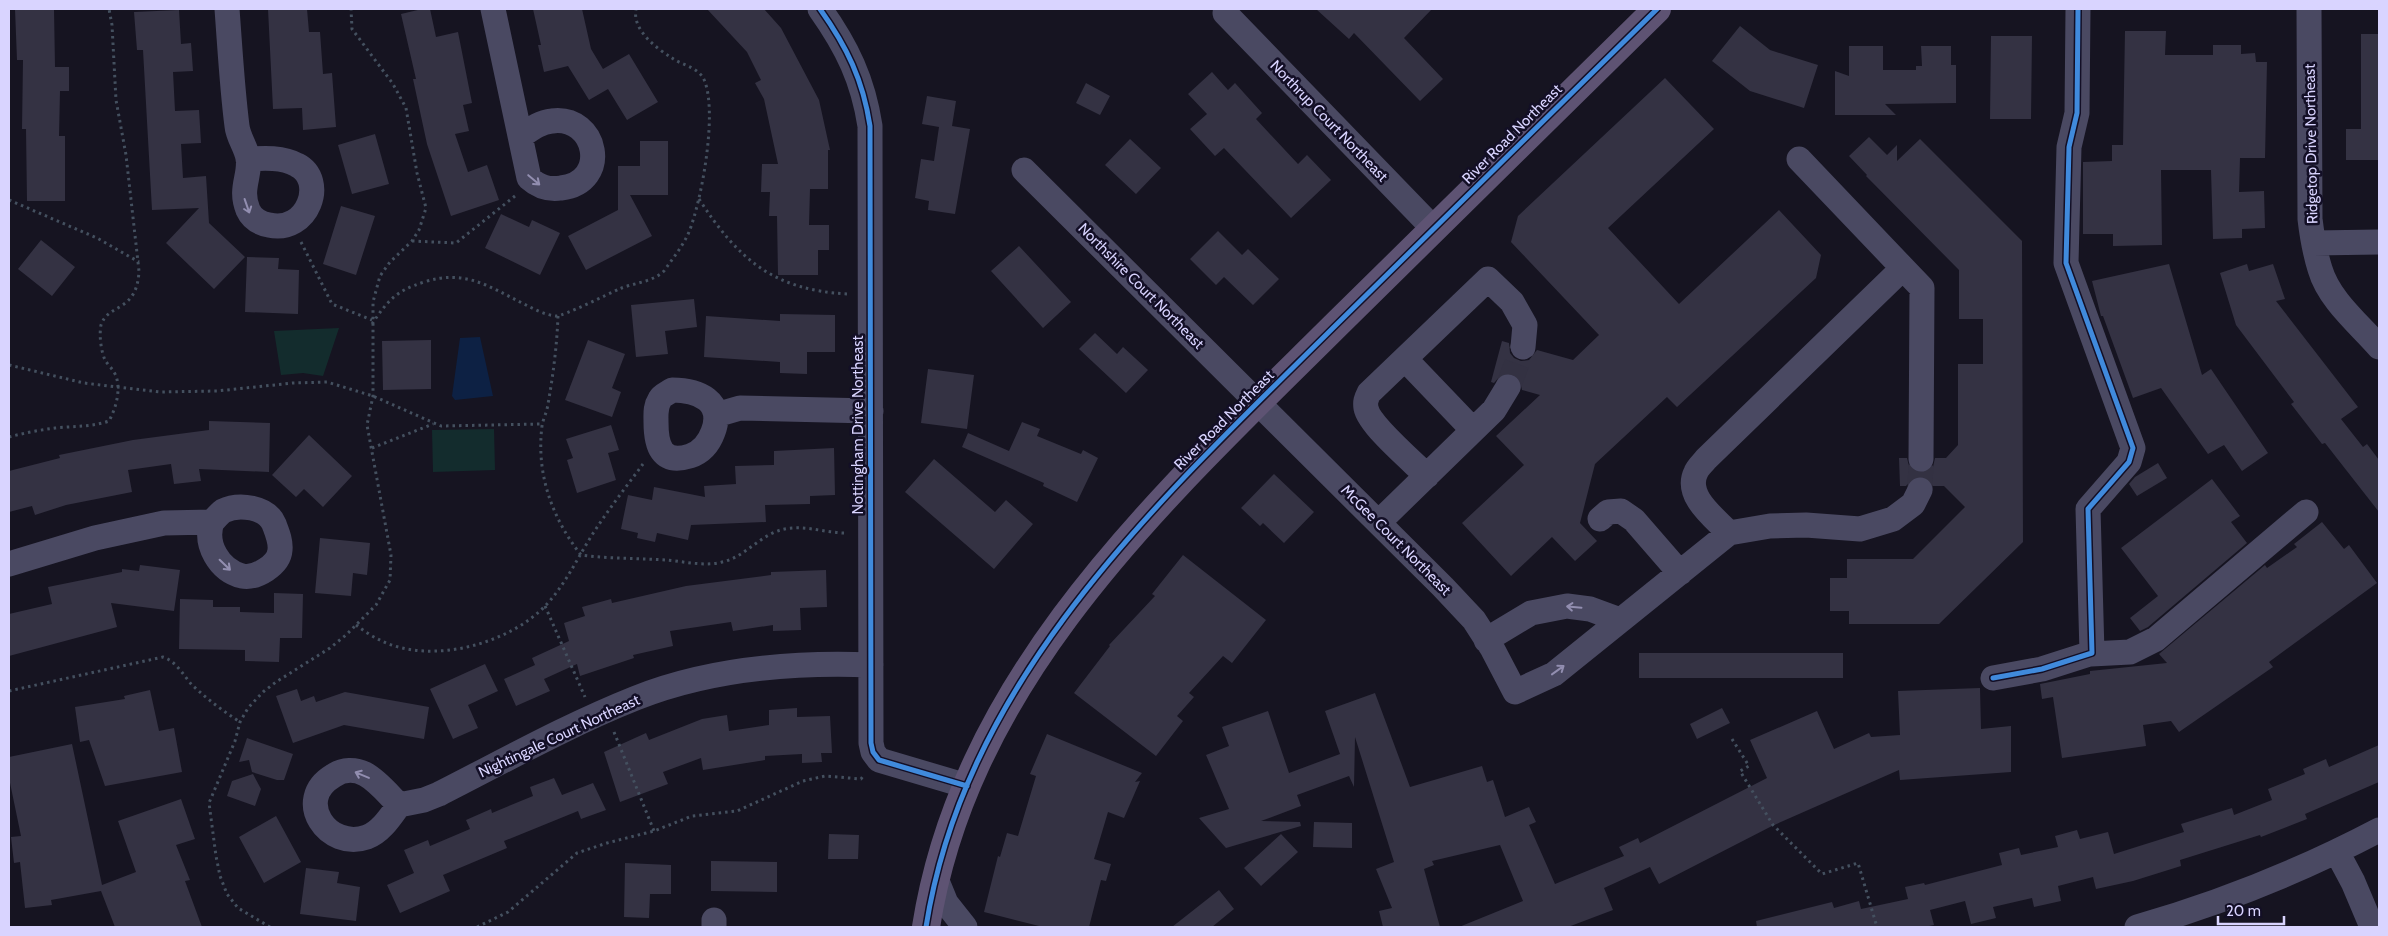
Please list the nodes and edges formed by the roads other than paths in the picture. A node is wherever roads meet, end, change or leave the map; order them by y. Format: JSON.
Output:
{"nodes":[{"id":1,"x":227,"y":9,"type":"edge"},
{"id":2,"x":493,"y":9,"type":"edge"},
{"id":3,"x":820,"y":9,"type":"edge"},
{"id":4,"x":1657,"y":9,"type":"edge"},
{"id":5,"x":2078,"y":9,"type":"edge"},
{"id":6,"x":2309,"y":9,"type":"edge"},
{"id":7,"x":1225,"y":13,"type":"dead end"},
{"id":8,"x":521,"y":136,"type":"junction"},
{"id":9,"x":248,"y":159,"type":"junction"},
{"id":10,"x":1800,"y":159,"type":"dead end"},
{"id":11,"x":1024,"y":170,"type":"dead end"},
{"id":12,"x":1433,"y":228,"type":"junction"},
{"id":13,"x":2379,"y":242,"type":"edge"},
{"id":14,"x":2314,"y":243,"type":"junction"},
{"id":15,"x":1903,"y":268,"type":"junction"},
{"id":16,"x":1523,"y":347,"type":"tunnel mouth"},
{"id":17,"x":2379,"y":347,"type":"edge"},
{"id":18,"x":1405,"y":359,"type":"junction"},
{"id":19,"x":1508,"y":387,"type":"tunnel mouth"},
{"id":20,"x":1258,"y":402,"type":"junction"},
{"id":21,"x":871,"y":411,"type":"junction"},
{"id":22,"x":716,"y":415,"type":"junction"},
{"id":23,"x":1473,"y":430,"type":"junction"},
{"id":24,"x":1921,"y":460,"type":"tunnel mouth"},
{"id":25,"x":1427,"y":476,"type":"junction"},
{"id":26,"x":1920,"y":490,"type":"tunnel mouth"},
{"id":27,"x":2306,"y":512,"type":"dead end"},
{"id":28,"x":1600,"y":519,"type":"dead end"},
{"id":29,"x":212,"y":522,"type":"dead end"},
{"id":30,"x":1379,"y":522,"type":"junction"},
{"id":31,"x":1729,"y":533,"type":"junction"},
{"id":32,"x":9,"y":564,"type":"edge"},
{"id":33,"x":1680,"y":573,"type":"junction"},
{"id":34,"x":1620,"y":620,"type":"junction"},
{"id":35,"x":1486,"y":640,"type":"junction"},
{"id":36,"x":2091,"y":654,"type":"junction"},
{"id":37,"x":871,"y":665,"type":"junction"},
{"id":38,"x":1993,"y":678,"type":"dead end"},
{"id":39,"x":967,"y":786,"type":"junction"},
{"id":40,"x":399,"y":805,"type":"dead end"},
{"id":41,"x":2379,"y":830,"type":"edge"},
{"id":42,"x":2337,"y":852,"type":"junction"},
{"id":43,"x":937,"y":881,"type":"junction"},
{"id":44,"x":2169,"y":923,"type":"edge"},
{"id":45,"x":926,"y":927,"type":"edge"},
{"id":46,"x":965,"y":927,"type":"edge"},
{"id":47,"x":2137,"y":927,"type":"edge"},
{"id":48,"x":2372,"y":927,"type":"edge"}],
"edges":[{"from":1,"to":9,"type":"street"},
{"from":2,"to":8,"type":"street"},
{"from":3,"to":21,"type":"street","name":"Nottingham Drive Northeast"},
{"from":4,"to":12,"type":"main road","name":"River Road Northeast"},
{"from":5,"to":36,"type":"street"},
{"from":6,"to":14,"type":"street","name":"Ridgetop Drive Northeast"},
{"from":7,"to":12,"type":"street","name":"Northrup Court Northeast"},
{"from":8,"to":8,"type":"street","one_way":true},
{"from":9,"to":9,"type":"street","one_way":true},
{"from":10,"to":15,"type":"street"},
{"from":11,"to":20,"type":"street","name":"Northshire Court Northeast"},
{"from":12,"to":20,"type":"main road","name":"River Road Northeast"},
{"from":13,"to":14,"type":"street"},
{"from":14,"to":17,"type":"street","name":"Ridgetop Drive Northeast"},
{"from":15,"to":24,"type":"street"},
{"from":15,"to":31,"type":"street"},
{"from":16,"to":18,"type":"street"},
{"from":18,"to":23,"type":"street"},
{"from":18,"to":25,"type":"street"},
{"from":19,"to":23,"type":"street"},
{"from":20,"to":30,"type":"street","name":"McGee Court Northeast"},
{"from":20,"to":39,"type":"main road","name":"River Road Northeast"},
{"from":21,"to":22,"type":"street"},
{"from":21,"to":37,"type":"street","name":"Nottingham Drive Northeast"},
{"from":22,"to":22,"type":"street"},
{"from":23,"to":25,"type":"street"},
{"from":25,"to":30,"type":"street"},
{"from":26,"to":31,"type":"street"},
{"from":27,"to":36,"type":"street"},
{"from":28,"to":33,"type":"street"},
{"from":29,"to":32,"type":"street"},
{"from":30,"to":35,"type":"street","name":"McGee Court Northeast"},
{"from":31,"to":33,"type":"street"},
{"from":33,"to":34,"type":"street"},
{"from":34,"to":35,"type":"street","one_way":true},
{"from":35,"to":34,"type":"street","name":"McGee Court Northeast","one_way":true},
{"from":36,"to":38,"type":"street"},
{"from":37,"to":39,"type":"street","name":"Nottingham Drive Northeast"},
{"from":37,"to":40,"type":"street","name":"Nightingale Court Northeast"},
{"from":39,"to":43,"type":"main road","name":"River Road Northeast"},
{"from":41,"to":42,"type":"street"},
{"from":42,"to":44,"type":"street"},
{"from":42,"to":48,"type":"street"},
{"from":43,"to":45,"type":"main road","name":"River Road Northeast"},
{"from":43,"to":46,"type":"street"},
{"from":44,"to":47,"type":"street"}]}
